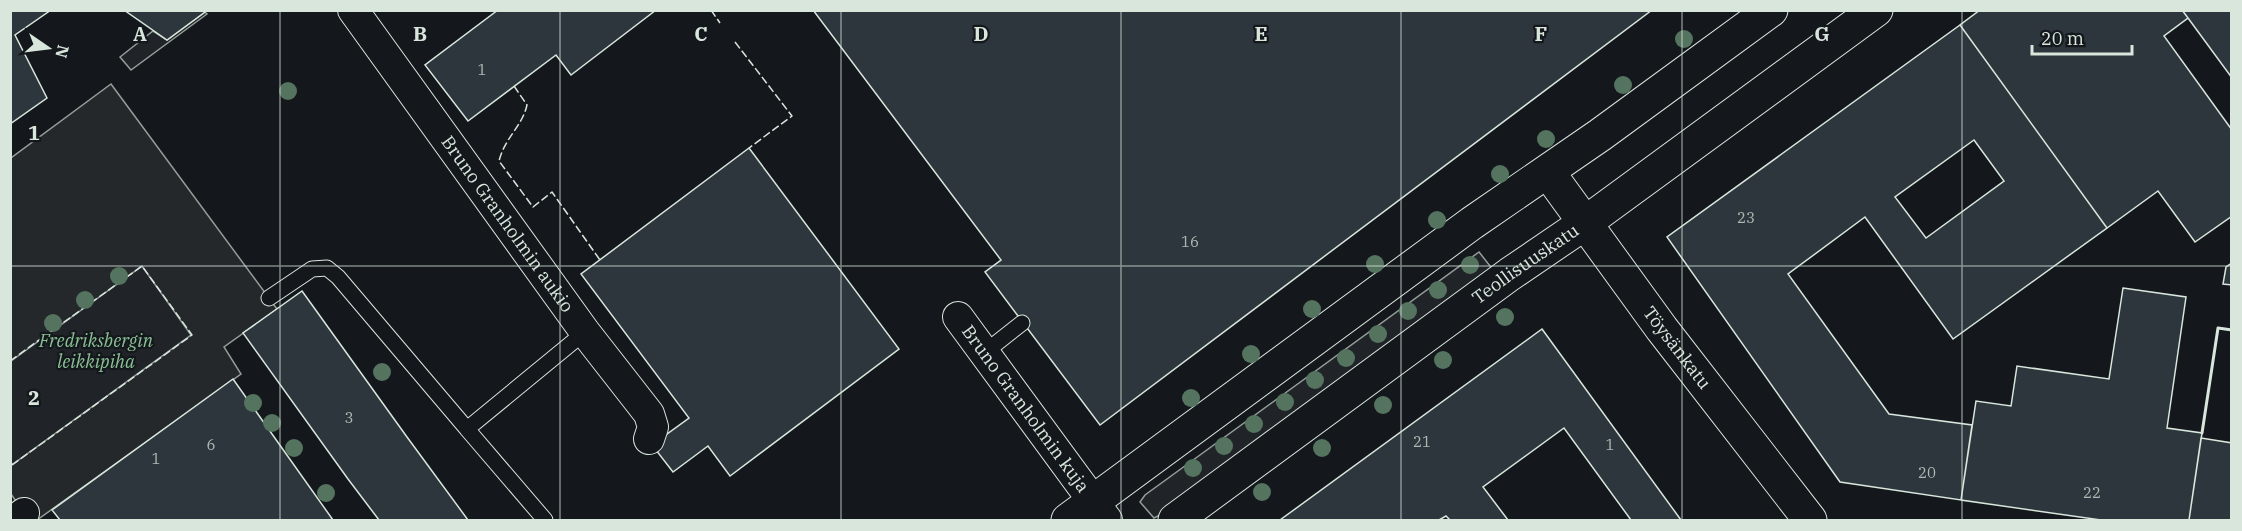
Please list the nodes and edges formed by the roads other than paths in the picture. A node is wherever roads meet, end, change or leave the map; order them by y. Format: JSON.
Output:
{"nodes":[{"id":1,"x":353,"y":10,"type":"edge"},
{"id":2,"x":1771,"y":10,"type":"edge"},
{"id":3,"x":1876,"y":10,"type":"edge"},
{"id":4,"x":1548,"y":172,"type":"junction"},
{"id":5,"x":1585,"y":223,"type":"junction"},
{"id":6,"x":269,"y":298,"type":"dead end"},
{"id":7,"x":958,"y":317,"type":"dead end"},
{"id":8,"x":1023,"y":323,"type":"dead end"},
{"id":9,"x":585,"y":332,"type":"junction"},
{"id":10,"x":984,"y":353,"type":"junction"},
{"id":11,"x":467,"y":429,"type":"junction"},
{"id":12,"x":649,"y":439,"type":"dead end"},
{"id":13,"x":1089,"y":515,"type":"edge"},
{"id":14,"x":545,"y":520,"type":"edge"},
{"id":15,"x":1174,"y":520,"type":"edge"},
{"id":16,"x":1810,"y":520,"type":"edge"}],
"edges":[{"from":1,"to":9,"type":"street","name":"Bruno Granholmin aukio"},
{"from":2,"to":4,"type":"main road"},
{"from":3,"to":5,"type":"main road","name":"Teollisuuskatu"},
{"from":4,"to":5,"type":"main road","name":"Töysänkatu"},
{"from":4,"to":13,"type":"main road"},
{"from":5,"to":15,"type":"main road","name":"Teollisuuskatu"},
{"from":5,"to":16,"type":"main road","name":"Töysänkatu"},
{"from":6,"to":11,"type":"lane"},
{"from":7,"to":10,"type":"street","name":"Bruno Granholmin kuja"},
{"from":8,"to":10,"type":"lane"},
{"from":9,"to":11,"type":"lane"},
{"from":9,"to":12,"type":"street","name":"Bruno Granholmin aukio"},
{"from":10,"to":13,"type":"street","name":"Bruno Granholmin kuja"},
{"from":11,"to":14,"type":"lane"}]}
